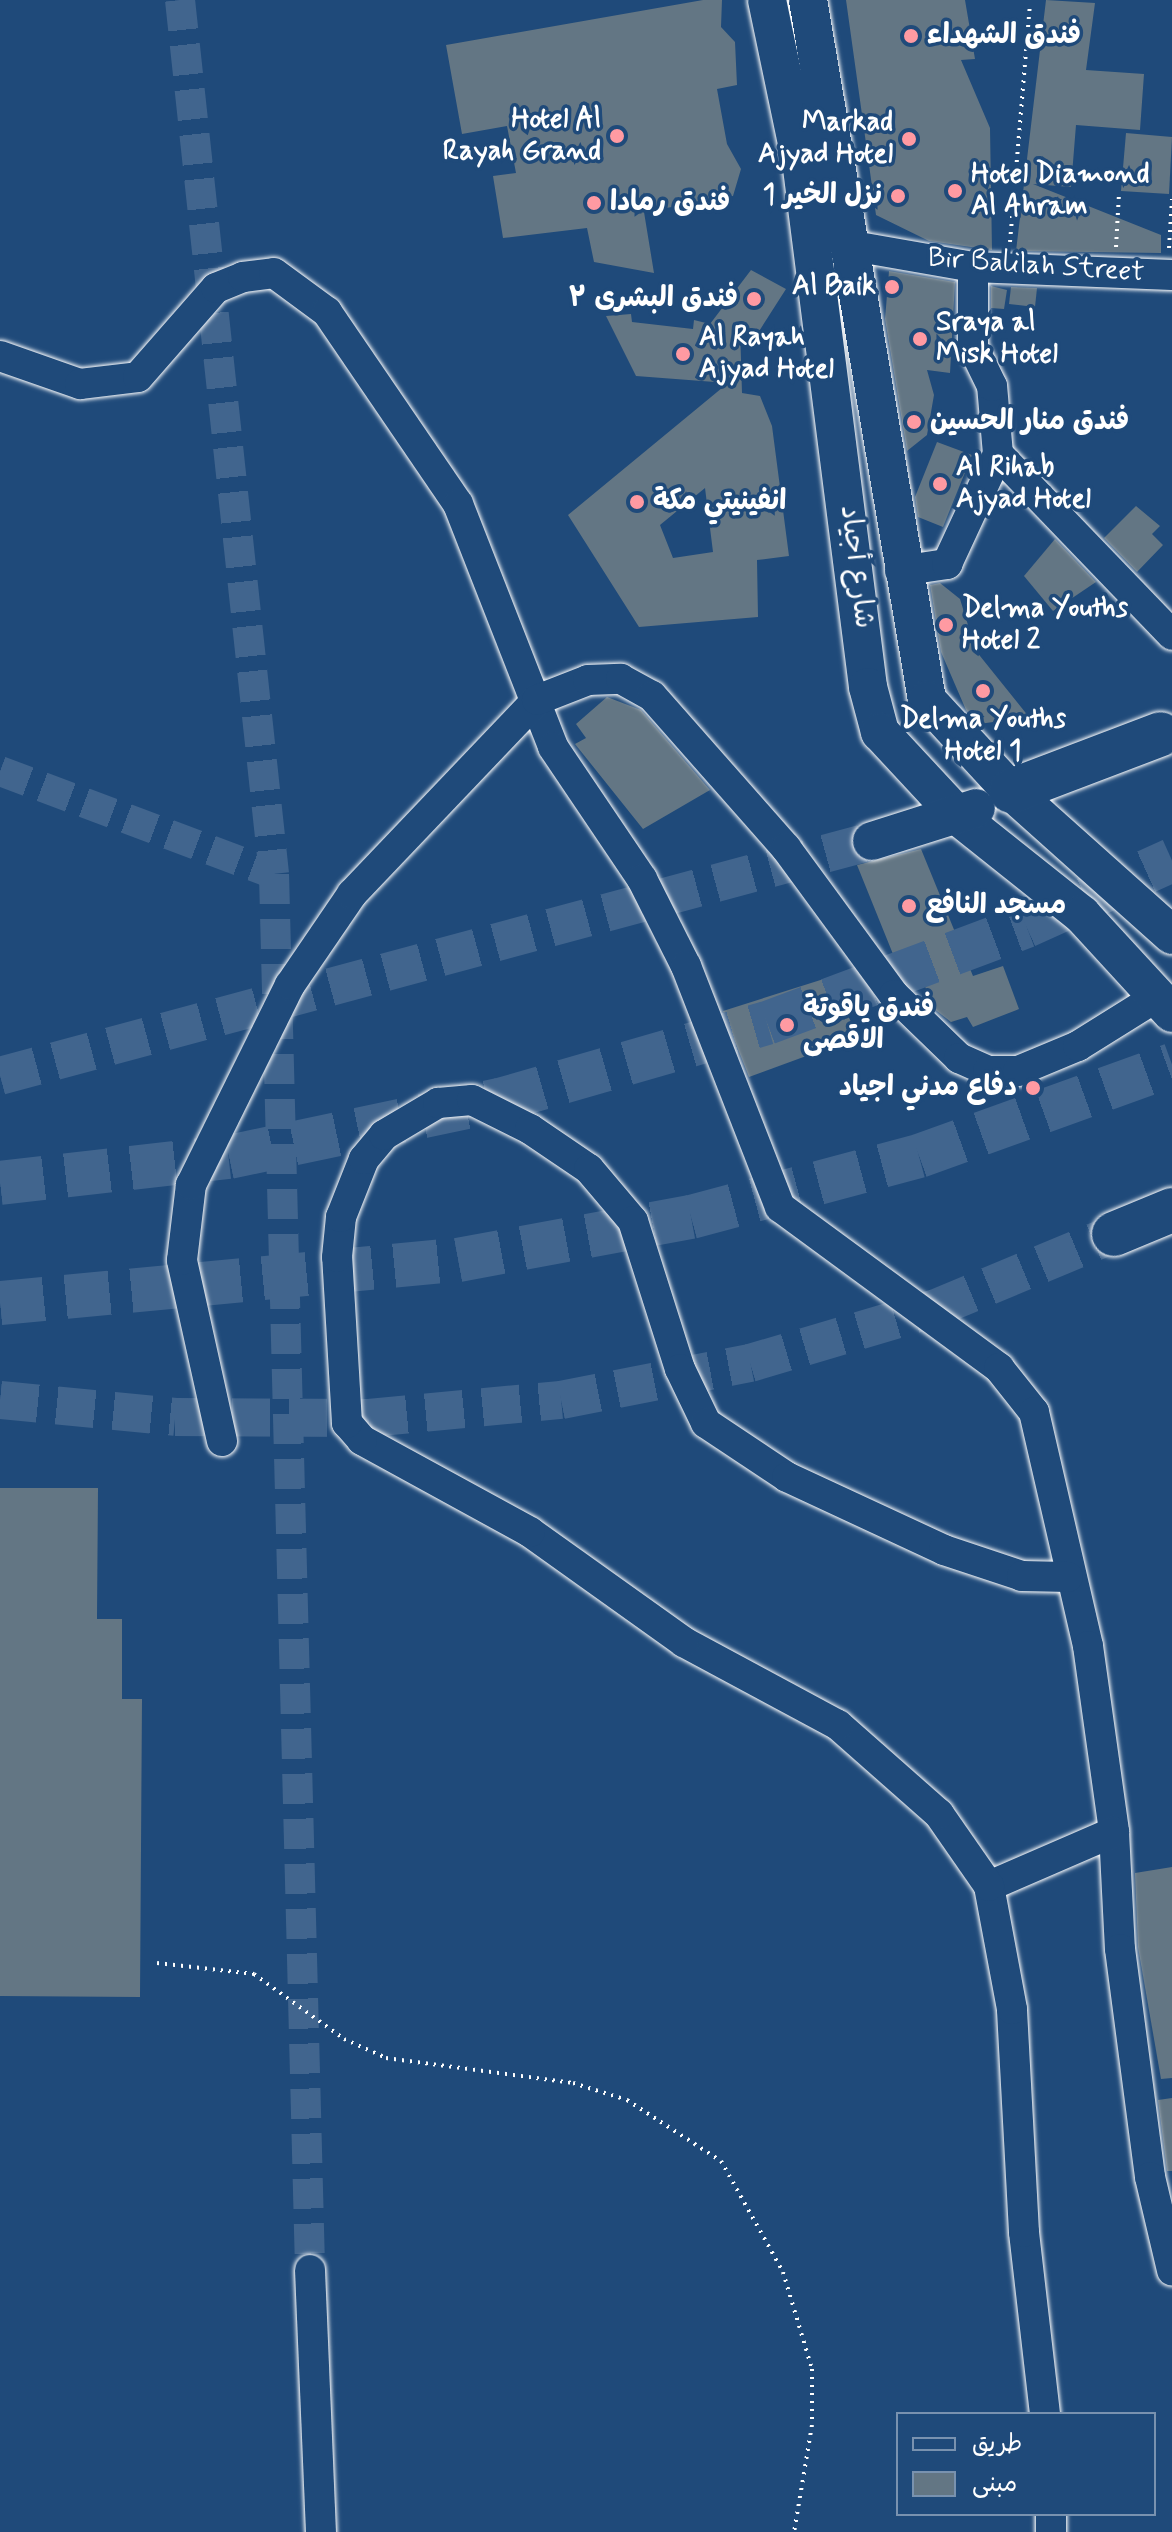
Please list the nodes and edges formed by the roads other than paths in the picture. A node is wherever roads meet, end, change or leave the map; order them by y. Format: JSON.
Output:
{"nodes":[{"id":1,"x":767,"y":0,"type":"edge"},
{"id":2,"x":808,"y":0,"type":"edge"},
{"id":3,"x":853,"y":246,"type":"junction"},
{"id":4,"x":973,"y":267,"type":"junction"},
{"id":5,"x":1170,"y":275,"type":"edge"},
{"id":6,"x":0,"y":356,"type":"edge"},
{"id":7,"x":998,"y":454,"type":"junction"},
{"id":8,"x":900,"y":571,"type":"junction"},
{"id":9,"x":1172,"y":635,"type":"edge"},
{"id":10,"x":537,"y":700,"type":"junction"},
{"id":11,"x":1161,"y":734,"type":"dead end"},
{"id":12,"x":1011,"y":791,"type":"junction"},
{"id":13,"x":959,"y":817,"type":"junction"},
{"id":14,"x":872,"y":841,"type":"tunnel mouth"},
{"id":15,"x":1172,"y":935,"type":"edge"},
{"id":16,"x":1165,"y":1004,"type":"edge"},
{"id":17,"x":1172,"y":1210,"type":"edge"},
{"id":18,"x":1172,"y":1232,"type":"edge"},
{"id":19,"x":1114,"y":1234,"type":"joint"},
{"id":20,"x":222,"y":1441,"type":"dead end"},
{"id":21,"x":1068,"y":1577,"type":"junction"},
{"id":22,"x":1114,"y":1832,"type":"junction"},
{"id":23,"x":989,"y":1886,"type":"junction"},
{"id":24,"x":310,"y":2270,"type":"tunnel mouth"},
{"id":25,"x":1172,"y":2270,"type":"edge"},
{"id":26,"x":1045,"y":2412,"type":"edge"},
{"id":27,"x":321,"y":2532,"type":"edge"}],
"edges":[{"from":1,"to":13,"type":"main road","name":"شارع أجياد"},
{"from":2,"to":3,"type":"main road","name":"شارع أجياد"},
{"from":3,"to":4,"type":"street","name":"Bir Balilah Street"},
{"from":3,"to":8,"type":"main road","name":"شارع أجياد"},
{"from":4,"to":5,"type":"street","name":"Bir Balilah Street"},
{"from":4,"to":7,"type":"street"},
{"from":6,"to":10,"type":"street"},
{"from":7,"to":8,"type":"street"},
{"from":7,"to":9,"type":"street"},
{"from":8,"to":12,"type":"main road","name":"شارع أجياد"},
{"from":10,"to":16,"type":"street"},
{"from":10,"to":20,"type":"street"},
{"from":10,"to":21,"type":"street"},
{"from":11,"to":12,"type":"highway"},
{"from":12,"to":13,"type":"main road"},
{"from":12,"to":15,"type":"main road","name":"شارع أجياد"},
{"from":13,"to":14,"type":"main road"},
{"from":13,"to":16,"type":"main road","name":"شارع أجياد"},
{"from":17,"to":19,"type":"highway"},
{"from":18,"to":19,"type":"main road"},
{"from":21,"to":22,"type":"street"},
{"from":21,"to":23,"type":"street"},
{"from":22,"to":23,"type":"street"},
{"from":22,"to":25,"type":"street"},
{"from":23,"to":26,"type":"street"},
{"from":24,"to":27,"type":"street"}]}
